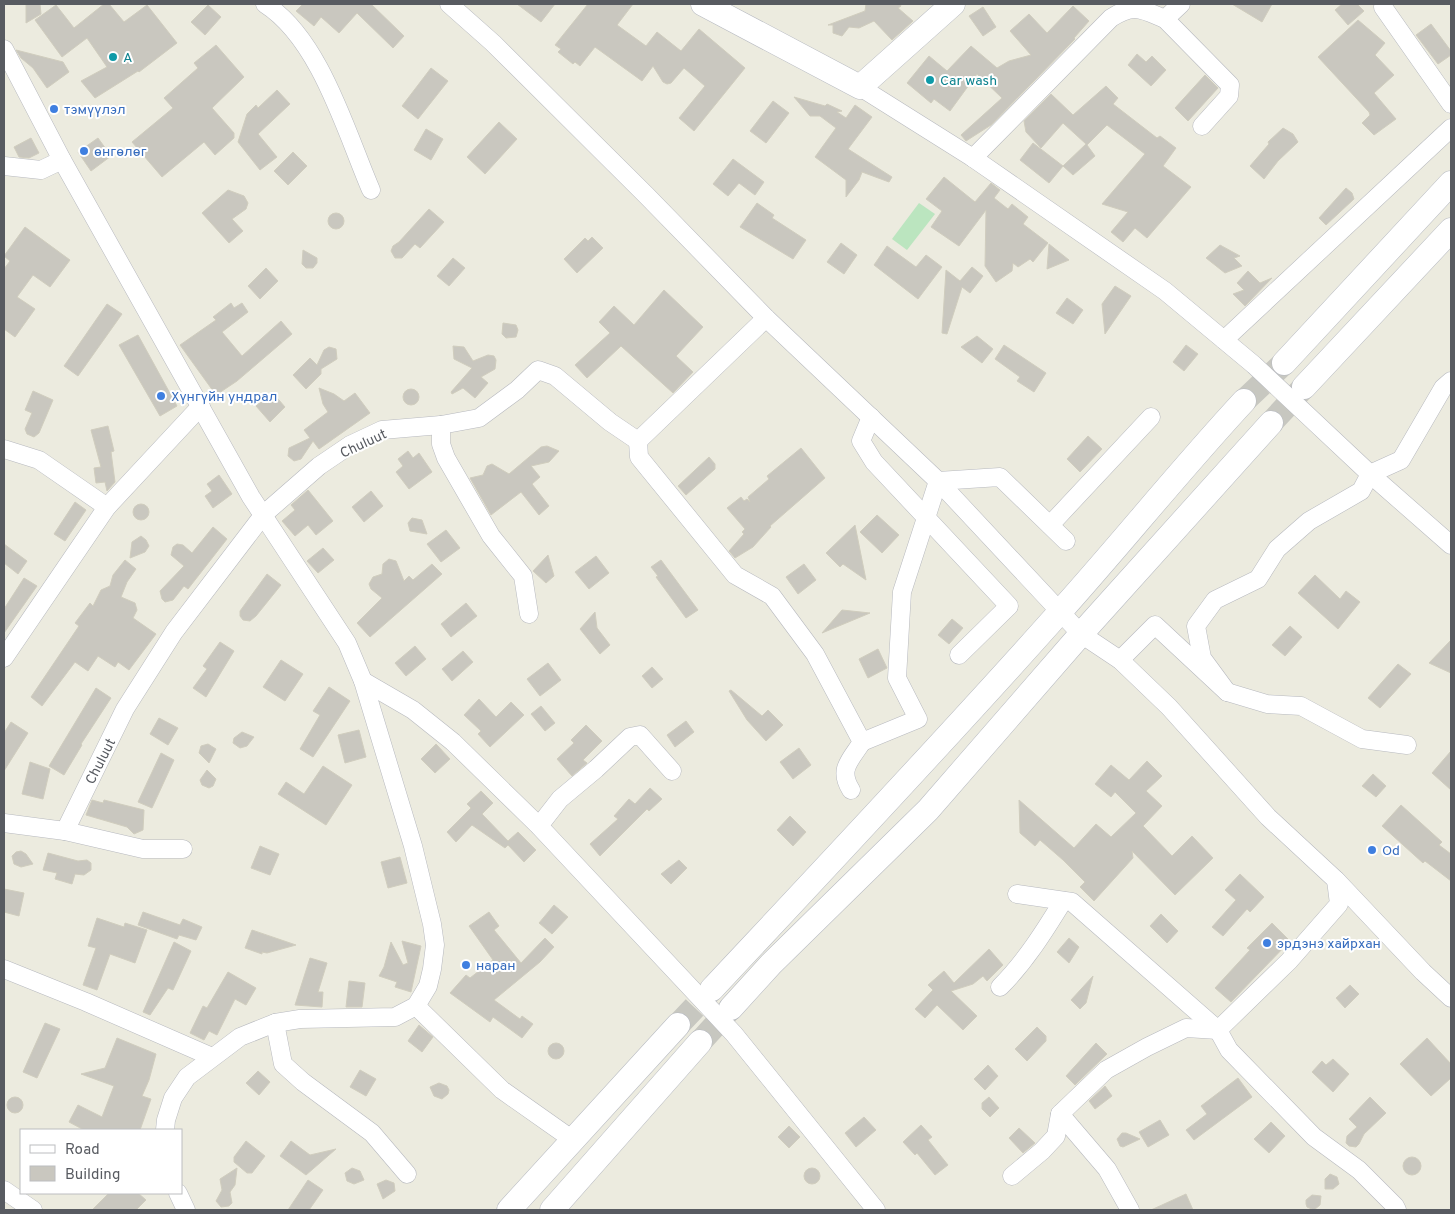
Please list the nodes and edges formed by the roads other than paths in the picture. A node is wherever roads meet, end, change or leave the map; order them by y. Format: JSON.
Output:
{"nodes":[{"id":1,"x":265,"y":4,"type":"edge"},
{"id":2,"x":449,"y":4,"type":"edge"},
{"id":3,"x":703,"y":4,"type":"edge"},
{"id":4,"x":954,"y":4,"type":"edge"},
{"id":5,"x":1180,"y":4,"type":"edge"},
{"id":6,"x":1383,"y":7,"type":"dead end"},
{"id":7,"x":1165,"y":19,"type":"junction"},
{"id":8,"x":4,"y":49,"type":"edge"},
{"id":9,"x":860,"y":87,"type":"junction"},
{"id":10,"x":1451,"y":104,"type":"edge"},
{"id":11,"x":1202,"y":126,"type":"dead end"},
{"id":12,"x":1451,"y":128,"type":"edge"},
{"id":13,"x":973,"y":158,"type":"junction"},
{"id":14,"x":62,"y":160,"type":"junction"},
{"id":15,"x":4,"y":166,"type":"edge"},
{"id":16,"x":1451,"y":183,"type":"edge"},
{"id":17,"x":370,"y":190,"type":"dead end"},
{"id":18,"x":1451,"y":230,"type":"edge"},
{"id":19,"x":766,"y":318,"type":"junction"},
{"id":20,"x":1224,"y":340,"type":"junction"},
{"id":21,"x":1284,"y":363,"type":"tunnel mouth"},
{"id":22,"x":1451,"y":382,"type":"edge"},
{"id":23,"x":1304,"y":387,"type":"tunnel mouth"},
{"id":24,"x":1244,"y":401,"type":"tunnel mouth"},
{"id":25,"x":201,"y":406,"type":"junction"},
{"id":26,"x":871,"y":417,"type":"junction"},
{"id":27,"x":1151,"y":417,"type":"dead end"},
{"id":28,"x":1271,"y":423,"type":"tunnel mouth"},
{"id":29,"x":441,"y":425,"type":"junction"},
{"id":30,"x":638,"y":441,"type":"junction"},
{"id":31,"x":4,"y":449,"type":"edge"},
{"id":32,"x":1370,"y":474,"type":"junction"},
{"id":33,"x":938,"y":481,"type":"junction"},
{"id":34,"x":107,"y":507,"type":"junction"},
{"id":35,"x":264,"y":514,"type":"junction"},
{"id":36,"x":924,"y":518,"type":"junction"},
{"id":37,"x":1050,"y":525,"type":"junction"},
{"id":38,"x":1066,"y":540,"type":"dead end"},
{"id":39,"x":1451,"y":545,"type":"edge"},
{"id":40,"x":1059,"y":613,"type":"junction"},
{"id":41,"x":529,"y":614,"type":"dead end"},
{"id":42,"x":1081,"y":634,"type":"junction"},
{"id":43,"x":959,"y":655,"type":"dead end"},
{"id":44,"x":4,"y":658,"type":"edge"},
{"id":45,"x":1120,"y":660,"type":"junction"},
{"id":46,"x":362,"y":680,"type":"junction"},
{"id":47,"x":1227,"y":692,"type":"junction"},
{"id":48,"x":862,"y":742,"type":"junction"},
{"id":49,"x":1407,"y":745,"type":"dead end"},
{"id":50,"x":672,"y":771,"type":"dead end"},
{"id":51,"x":850,"y":790,"type":"dead end"},
{"id":52,"x":4,"y":823,"type":"edge"},
{"id":53,"x":539,"y":826,"type":"junction"},
{"id":54,"x":65,"y":831,"type":"junction"},
{"id":55,"x":183,"y":849,"type":"dead end"},
{"id":56,"x":1336,"y":880,"type":"junction"},
{"id":57,"x":1016,"y":894,"type":"dead end"},
{"id":58,"x":1063,"y":901,"type":"junction"},
{"id":59,"x":4,"y":969,"type":"edge"},
{"id":60,"x":1000,"y":987,"type":"dead end"},
{"id":61,"x":712,"y":989,"type":"tunnel mouth"},
{"id":62,"x":1451,"y":998,"type":"edge"},
{"id":63,"x":416,"y":1006,"type":"junction"},
{"id":64,"x":731,"y":1008,"type":"tunnel mouth"},
{"id":65,"x":274,"y":1023,"type":"junction"},
{"id":66,"x":678,"y":1024,"type":"tunnel mouth"},
{"id":67,"x":1218,"y":1030,"type":"junction"},
{"id":68,"x":700,"y":1042,"type":"tunnel mouth"},
{"id":69,"x":212,"y":1057,"type":"junction"},
{"id":70,"x":1060,"y":1114,"type":"junction"},
{"id":71,"x":165,"y":1129,"type":"edge"},
{"id":72,"x":573,"y":1140,"type":"junction"},
{"id":73,"x":407,"y":1174,"type":"dead end"},
{"id":74,"x":1012,"y":1176,"type":"dead end"},
{"id":75,"x":4,"y":1190,"type":"edge"},
{"id":76,"x":178,"y":1194,"type":"edge"},
{"id":77,"x":33,"y":1210,"type":"edge"},
{"id":78,"x":186,"y":1210,"type":"edge"},
{"id":79,"x":509,"y":1210,"type":"edge"},
{"id":80,"x":552,"y":1210,"type":"edge"},
{"id":81,"x":876,"y":1210,"type":"edge"},
{"id":82,"x":1130,"y":1210,"type":"edge"},
{"id":83,"x":1397,"y":1210,"type":"edge"}],
"edges":[{"from":1,"to":17,"type":"street"},
{"from":2,"to":19,"type":"street"},
{"from":3,"to":9,"type":"main road"},
{"from":4,"to":9,"type":"main road"},
{"from":5,"to":7,"type":"street"},
{"from":6,"to":10,"type":"street"},
{"from":7,"to":11,"type":"street"},
{"from":7,"to":13,"type":"street"},
{"from":8,"to":14,"type":"street"},
{"from":9,"to":13,"type":"street"},
{"from":12,"to":20,"type":"street"},
{"from":13,"to":20,"type":"street"},
{"from":14,"to":15,"type":"street"},
{"from":14,"to":25,"type":"street"},
{"from":16,"to":21,"type":"main road"},
{"from":18,"to":23,"type":"main road"},
{"from":19,"to":26,"type":"street"},
{"from":19,"to":30,"type":"street"},
{"from":20,"to":32,"type":"street"},
{"from":22,"to":32,"type":"street"},
{"from":24,"to":40,"type":"main road"},
{"from":25,"to":34,"type":"street"},
{"from":25,"to":35,"type":"street"},
{"from":26,"to":33,"type":"street"},
{"from":26,"to":36,"type":"street"},
{"from":27,"to":37,"type":"street"},
{"from":28,"to":42,"type":"main road"},
{"from":29,"to":30,"type":"street","name":"Chuluut"},
{"from":29,"to":35,"type":"street","name":"Chuluut"},
{"from":29,"to":41,"type":"street"},
{"from":30,"to":48,"type":"street"},
{"from":31,"to":34,"type":"street"},
{"from":32,"to":39,"type":"street"},
{"from":32,"to":47,"type":"street"},
{"from":33,"to":36,"type":"street"},
{"from":33,"to":37,"type":"street"},
{"from":33,"to":40,"type":"street"},
{"from":34,"to":44,"type":"street"},
{"from":35,"to":46,"type":"street"},
{"from":35,"to":54,"type":"street","name":"Chuluut"},
{"from":36,"to":43,"type":"street"},
{"from":36,"to":48,"type":"street"},
{"from":37,"to":38,"type":"street"},
{"from":40,"to":42,"type":"street"},
{"from":40,"to":61,"type":"main road"},
{"from":42,"to":45,"type":"street"},
{"from":42,"to":64,"type":"main road"},
{"from":45,"to":47,"type":"street"},
{"from":45,"to":56,"type":"street"},
{"from":46,"to":53,"type":"street"},
{"from":46,"to":63,"type":"street"},
{"from":47,"to":49,"type":"street"},
{"from":48,"to":51,"type":"street"},
{"from":50,"to":53,"type":"street"},
{"from":52,"to":54,"type":"street"},
{"from":53,"to":81,"type":"street"},
{"from":54,"to":55,"type":"street"},
{"from":56,"to":62,"type":"street"},
{"from":56,"to":67,"type":"street"},
{"from":57,"to":58,"type":"street"},
{"from":58,"to":60,"type":"street"},
{"from":58,"to":67,"type":"street"},
{"from":59,"to":69,"type":"street"},
{"from":63,"to":65,"type":"street"},
{"from":63,"to":72,"type":"street"},
{"from":65,"to":69,"type":"street"},
{"from":65,"to":73,"type":"street"},
{"from":66,"to":72,"type":"main road"},
{"from":67,"to":70,"type":"street"},
{"from":67,"to":83,"type":"street"},
{"from":68,"to":80,"type":"main road"},
{"from":69,"to":71,"type":"street"},
{"from":70,"to":74,"type":"street"},
{"from":70,"to":82,"type":"street"},
{"from":72,"to":79,"type":"main road"},
{"from":75,"to":77,"type":"street"},
{"from":76,"to":78,"type":"street"}]}
